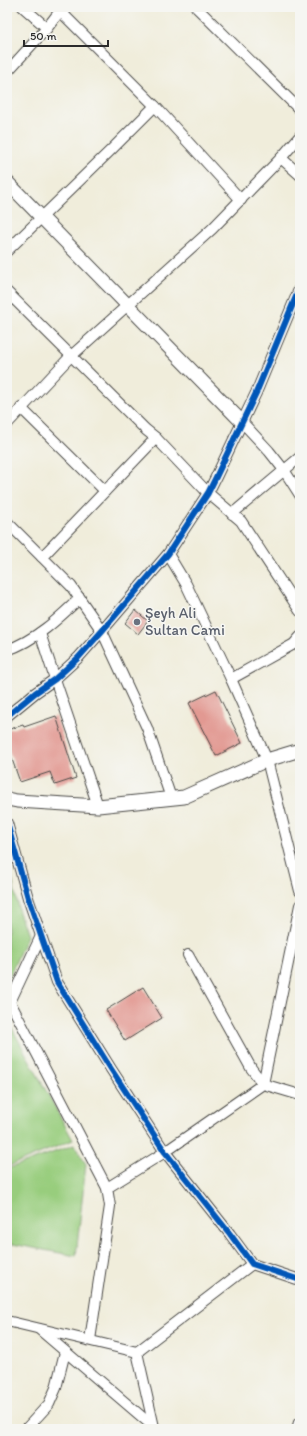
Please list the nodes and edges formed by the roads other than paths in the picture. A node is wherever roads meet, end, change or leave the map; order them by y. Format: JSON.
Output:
{"nodes":[{"id":1,"x":23,"y":7,"type":"edge"},
{"id":2,"x":196,"y":7,"type":"edge"},
{"id":3,"x":62,"y":9,"type":"edge"},
{"id":4,"x":47,"y":28,"type":"junction"},
{"id":5,"x":7,"y":72,"type":"edge"},
{"id":6,"x":155,"y":106,"type":"junction"},
{"id":7,"x":300,"y":110,"type":"edge"},
{"id":8,"x":300,"y":136,"type":"edge"},
{"id":9,"x":281,"y":158,"type":"junction"},
{"id":10,"x":300,"y":175,"type":"edge"},
{"id":11,"x":7,"y":182,"type":"edge"},
{"id":12,"x":241,"y":200,"type":"junction"},
{"id":13,"x":42,"y":217,"type":"junction"},
{"id":14,"x":7,"y":251,"type":"edge"},
{"id":15,"x":300,"y":287,"type":"edge"},
{"id":16,"x":7,"y":292,"type":"edge"},
{"id":17,"x":128,"y":305,"type":"junction"},
{"id":18,"x":72,"y":356,"type":"junction"},
{"id":19,"x":21,"y":408,"type":"junction"},
{"id":20,"x":242,"y":422,"type":"junction"},
{"id":21,"x":7,"y":424,"type":"edge"},
{"id":22,"x":156,"y":438,"type":"junction"},
{"id":23,"x":300,"y":456,"type":"edge"},
{"id":24,"x":284,"y":470,"type":"junction"},
{"id":25,"x":105,"y":491,"type":"junction"},
{"id":26,"x":208,"y":493,"type":"junction"},
{"id":27,"x":300,"y":495,"type":"edge"},
{"id":28,"x":232,"y":514,"type":"junction"},
{"id":29,"x":7,"y":522,"type":"edge"},
{"id":30,"x":168,"y":554,"type":"junction"},
{"id":31,"x":42,"y":557,"type":"junction"},
{"id":32,"x":80,"y":598,"type":"junction"},
{"id":33,"x":300,"y":611,"type":"edge"},
{"id":34,"x":102,"y":631,"type":"junction"},
{"id":35,"x":40,"y":633,"type":"junction"},
{"id":36,"x":300,"y":637,"type":"edge"},
{"id":37,"x":7,"y":650,"type":"edge"},
{"id":38,"x":231,"y":679,"type":"junction"},
{"id":39,"x":54,"y":680,"type":"junction"},
{"id":40,"x":7,"y":716,"type":"edge"},
{"id":41,"x":300,"y":750,"type":"edge"},
{"id":42,"x":267,"y":760,"type":"junction"},
{"id":43,"x":171,"y":798,"type":"junction"},
{"id":44,"x":7,"y":799,"type":"edge"},
{"id":45,"x":98,"y":806,"type":"junction"},
{"id":46,"x":7,"y":823,"type":"edge"},
{"id":47,"x":300,"y":891,"type":"edge"},
{"id":48,"x":300,"y":905,"type":"edge"},
{"id":49,"x":41,"y":936,"type":"junction"},
{"id":50,"x":188,"y":955,"type":"dead end"},
{"id":51,"x":263,"y":1084,"type":"junction"},
{"id":52,"x":300,"y":1095,"type":"edge"},
{"id":53,"x":166,"y":1152,"type":"junction"},
{"id":54,"x":108,"y":1188,"type":"junction"},
{"id":55,"x":252,"y":1264,"type":"junction"},
{"id":56,"x":300,"y":1280,"type":"edge"},
{"id":57,"x":7,"y":1321,"type":"edge"},
{"id":58,"x":37,"y":1328,"type":"junction"},
{"id":59,"x":90,"y":1340,"type":"junction"},
{"id":60,"x":66,"y":1352,"type":"junction"},
{"id":61,"x":137,"y":1352,"type":"junction"},
{"id":62,"x":300,"y":1424,"type":"edge"},
{"id":63,"x":156,"y":1428,"type":"edge"},
{"id":64,"x":26,"y":1429,"type":"edge"},
{"id":65,"x":298,"y":1429,"type":"edge"}],
"edges":[{"from":1,"to":4,"type":"street"},
{"from":2,"to":7,"type":"street"},
{"from":3,"to":4,"type":"street"},
{"from":3,"to":6,"type":"street"},
{"from":4,"to":5,"type":"street"},
{"from":6,"to":12,"type":"street"},
{"from":6,"to":13,"type":"street"},
{"from":8,"to":9,"type":"street"},
{"from":9,"to":10,"type":"street"},
{"from":9,"to":12,"type":"street"},
{"from":11,"to":13,"type":"street"},
{"from":12,"to":17,"type":"street"},
{"from":13,"to":14,"type":"street"},
{"from":13,"to":17,"type":"street"},
{"from":15,"to":20,"type":"street"},
{"from":16,"to":18,"type":"street"},
{"from":17,"to":18,"type":"street"},
{"from":17,"to":20,"type":"street"},
{"from":18,"to":19,"type":"street"},
{"from":18,"to":22,"type":"street"},
{"from":19,"to":21,"type":"street"},
{"from":19,"to":25,"type":"street"},
{"from":20,"to":24,"type":"street"},
{"from":20,"to":26,"type":"street"},
{"from":22,"to":25,"type":"street"},
{"from":22,"to":26,"type":"street"},
{"from":23,"to":24,"type":"street"},
{"from":24,"to":27,"type":"street"},
{"from":24,"to":28,"type":"street"},
{"from":25,"to":31,"type":"street"},
{"from":26,"to":28,"type":"street"},
{"from":26,"to":30,"type":"street"},
{"from":28,"to":33,"type":"street"},
{"from":29,"to":31,"type":"street"},
{"from":30,"to":34,"type":"street"},
{"from":30,"to":38,"type":"street"},
{"from":31,"to":32,"type":"street"},
{"from":32,"to":34,"type":"street"},
{"from":32,"to":35,"type":"street"},
{"from":34,"to":39,"type":"street"},
{"from":34,"to":43,"type":"street"},
{"from":35,"to":37,"type":"street"},
{"from":35,"to":39,"type":"street"},
{"from":36,"to":38,"type":"street"},
{"from":38,"to":42,"type":"street"},
{"from":39,"to":40,"type":"street"},
{"from":39,"to":45,"type":"street"},
{"from":41,"to":42,"type":"street"},
{"from":42,"to":43,"type":"street"},
{"from":42,"to":47,"type":"street"},
{"from":43,"to":45,"type":"street"},
{"from":44,"to":45,"type":"street"},
{"from":46,"to":49,"type":"street"},
{"from":48,"to":51,"type":"street"},
{"from":49,"to":53,"type":"street"},
{"from":49,"to":54,"type":"street"},
{"from":50,"to":51,"type":"street"},
{"from":51,"to":52,"type":"street"},
{"from":51,"to":53,"type":"street"},
{"from":53,"to":54,"type":"street"},
{"from":53,"to":55,"type":"street"},
{"from":54,"to":59,"type":"street"},
{"from":55,"to":56,"type":"street"},
{"from":55,"to":61,"type":"street"},
{"from":57,"to":58,"type":"street"},
{"from":58,"to":59,"type":"street"},
{"from":58,"to":60,"type":"street"},
{"from":59,"to":61,"type":"street"},
{"from":60,"to":63,"type":"street"},
{"from":60,"to":64,"type":"street"},
{"from":61,"to":63,"type":"street"},
{"from":62,"to":65,"type":"street"}]}
